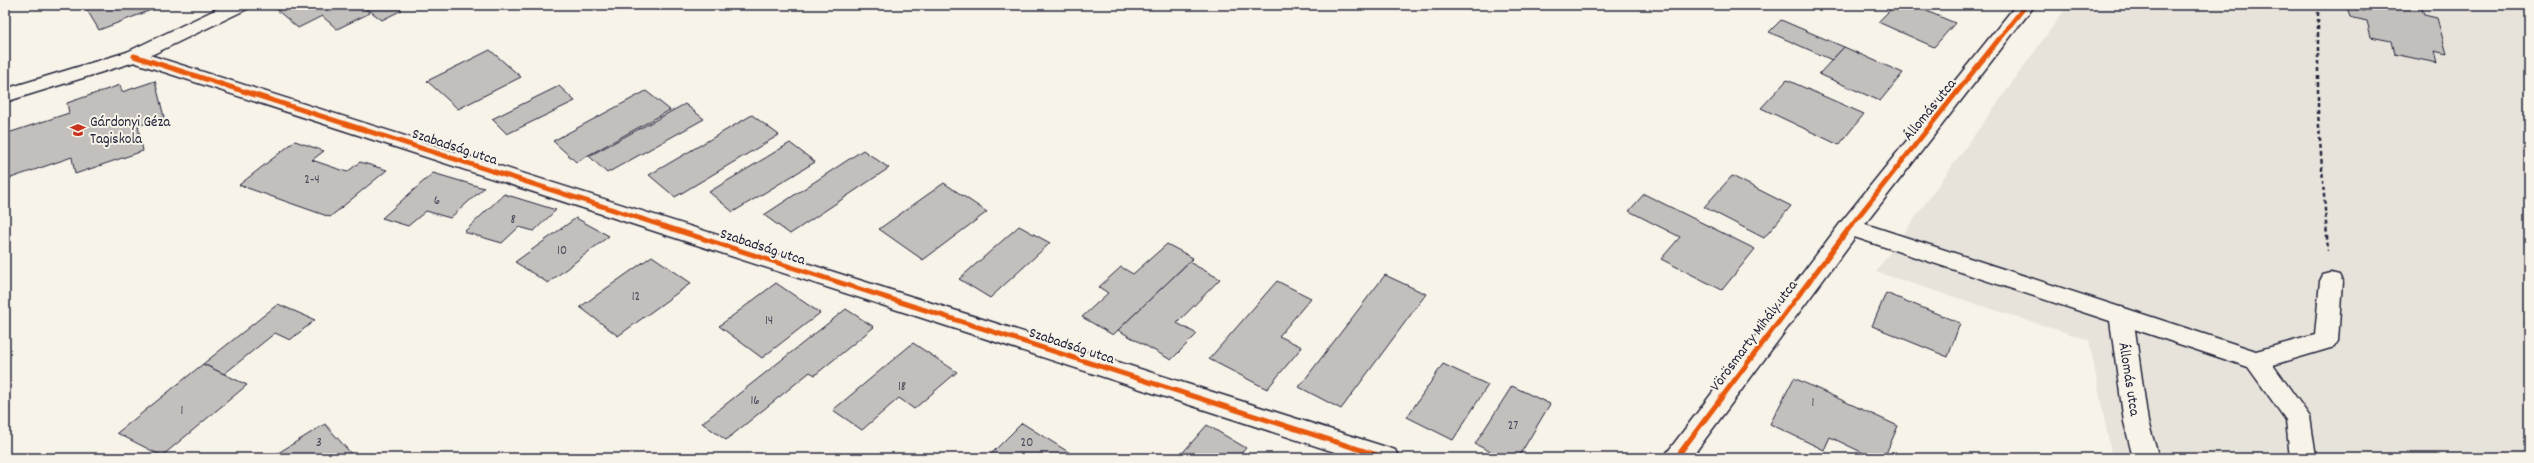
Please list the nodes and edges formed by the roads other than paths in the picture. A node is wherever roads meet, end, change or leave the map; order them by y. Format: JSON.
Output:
{"nodes":[{"id":1,"x":240,"y":5,"type":"edge"},
{"id":2,"x":2026,"y":5,"type":"edge"},
{"id":3,"x":134,"y":56,"type":"junction"},
{"id":4,"x":5,"y":96,"type":"edge"},
{"id":5,"x":1850,"y":227,"type":"junction"},
{"id":6,"x":2331,"y":281,"type":"road end"},
{"id":7,"x":2120,"y":316,"type":"junction"},
{"id":8,"x":2256,"y":360,"type":"junction"},
{"id":9,"x":1386,"y":458,"type":"edge"},
{"id":10,"x":1676,"y":458,"type":"edge"},
{"id":11,"x":2146,"y":458,"type":"edge"},
{"id":12,"x":2304,"y":458,"type":"edge"}],
"edges":[{"from":1,"to":3,"type":"street"},
{"from":2,"to":5,"type":"street","name":"Állomás utca"},
{"from":3,"to":4,"type":"street"},
{"from":3,"to":9,"type":"street","name":"Szabadság utca"},
{"from":5,"to":7,"type":"street"},
{"from":5,"to":10,"type":"street","name":"Vörösmarty Mihály utca"},
{"from":6,"to":8,"type":"street"},
{"from":7,"to":8,"type":"street"},
{"from":7,"to":11,"type":"street","name":"Állomás utca"},
{"from":8,"to":12,"type":"street"}]}
